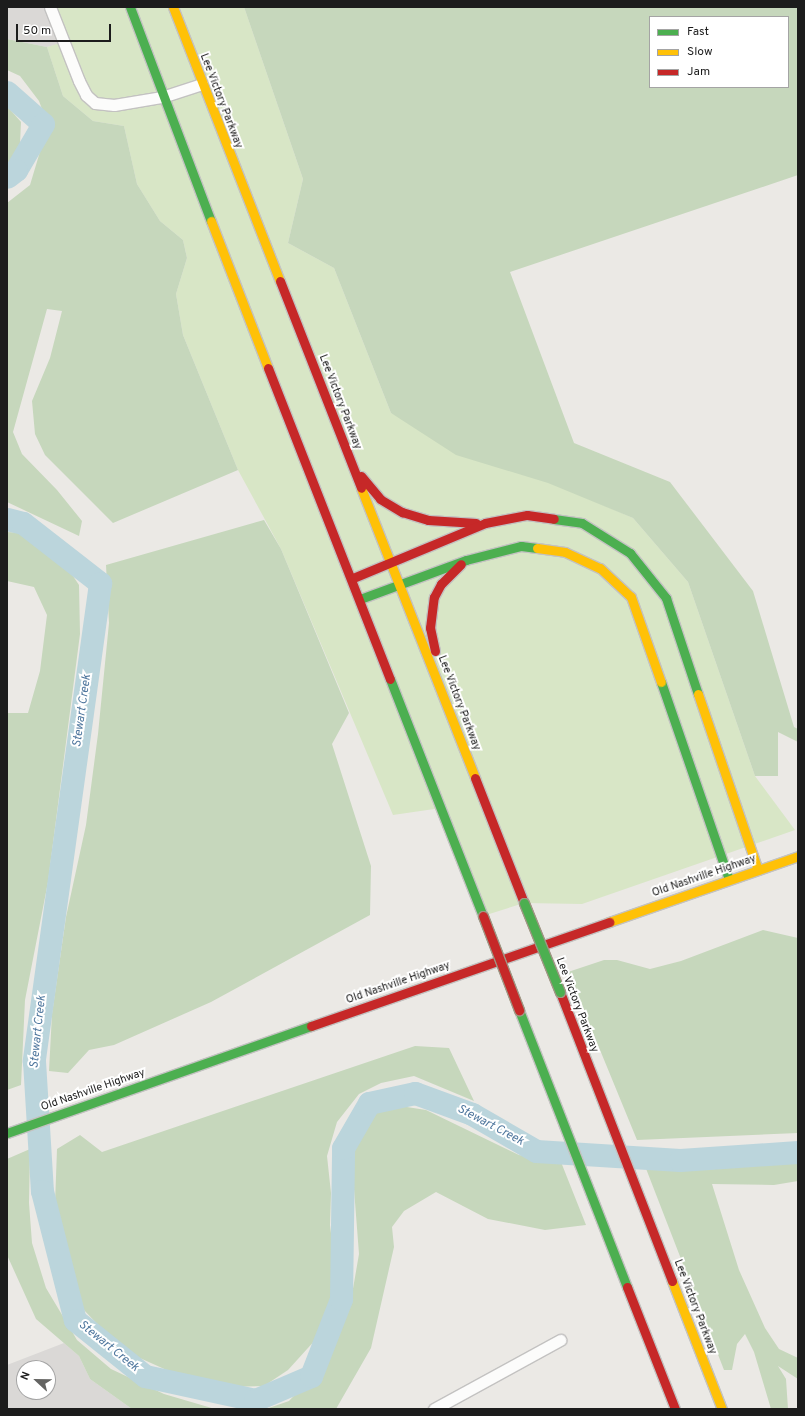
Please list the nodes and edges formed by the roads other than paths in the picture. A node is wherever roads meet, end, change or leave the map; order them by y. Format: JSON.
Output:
{"nodes":[{"id":1,"x":50,"y":7,"type":"edge"},
{"id":2,"x":130,"y":7,"type":"edge"},
{"id":3,"x":173,"y":7,"type":"edge"},
{"id":4,"x":202,"y":84,"type":"junction"},
{"id":5,"x":162,"y":98,"type":"junction"},
{"id":6,"x":353,"y":468,"type":"junction"},
{"id":7,"x":485,"y":523,"type":"junction"},
{"id":8,"x":466,"y":560,"type":"junction"},
{"id":9,"x":390,"y":563,"type":"junction"},
{"id":10,"x":353,"y":578,"type":"junction"},
{"id":11,"x":400,"y":584,"type":"junction"},
{"id":12,"x":360,"y":599,"type":"junction"},
{"id":13,"x":481,"y":794,"type":"junction"},
{"id":14,"x":798,"y":856,"type":"edge"},
{"id":15,"x":758,"y":870,"type":"junction"},
{"id":16,"x":729,"y":880,"type":"junction"},
{"id":17,"x":7,"y":1133,"type":"edge"},
{"id":18,"x":560,"y":1340,"type":"dead end"},
{"id":19,"x":448,"y":1405,"type":"edge"},
{"id":20,"x":434,"y":1409,"type":"edge"},
{"id":21,"x":675,"y":1409,"type":"edge"},
{"id":22,"x":722,"y":1409,"type":"edge"}],
"edges":[{"from":1,"to":5,"type":"street"},
{"from":2,"to":5,"type":"main road"},
{"from":3,"to":4,"type":"main road","name":"Lee Victory Parkway"},
{"from":4,"to":5,"type":"street"},
{"from":4,"to":6,"type":"main road","name":"Lee Victory Parkway"},
{"from":5,"to":10,"type":"main road"},
{"from":6,"to":7,"type":"main road"},
{"from":6,"to":9,"type":"main road","name":"Lee Victory Parkway"},
{"from":7,"to":9,"type":"main road"},
{"from":7,"to":15,"type":"main road"},
{"from":8,"to":11,"type":"main road"},
{"from":8,"to":13,"type":"main road"},
{"from":8,"to":16,"type":"main road"},
{"from":9,"to":10,"type":"main road"},
{"from":9,"to":11,"type":"main road","name":"Lee Victory Parkway"},
{"from":10,"to":12,"type":"main road"},
{"from":11,"to":12,"type":"main road"},
{"from":11,"to":13,"type":"main road","name":"Lee Victory Parkway"},
{"from":12,"to":21,"type":"main road","bridge":true},
{"from":13,"to":22,"type":"main road","name":"Lee Victory Parkway","bridge":true},
{"from":14,"to":15,"type":"main road","name":"Old Nashville Highway"},
{"from":15,"to":16,"type":"main road","name":"Old Nashville Highway"},
{"from":16,"to":17,"type":"main road","name":"Old Nashville Highway"},
{"from":18,"to":19,"type":"street"},
{"from":19,"to":20,"type":"street"}]}
